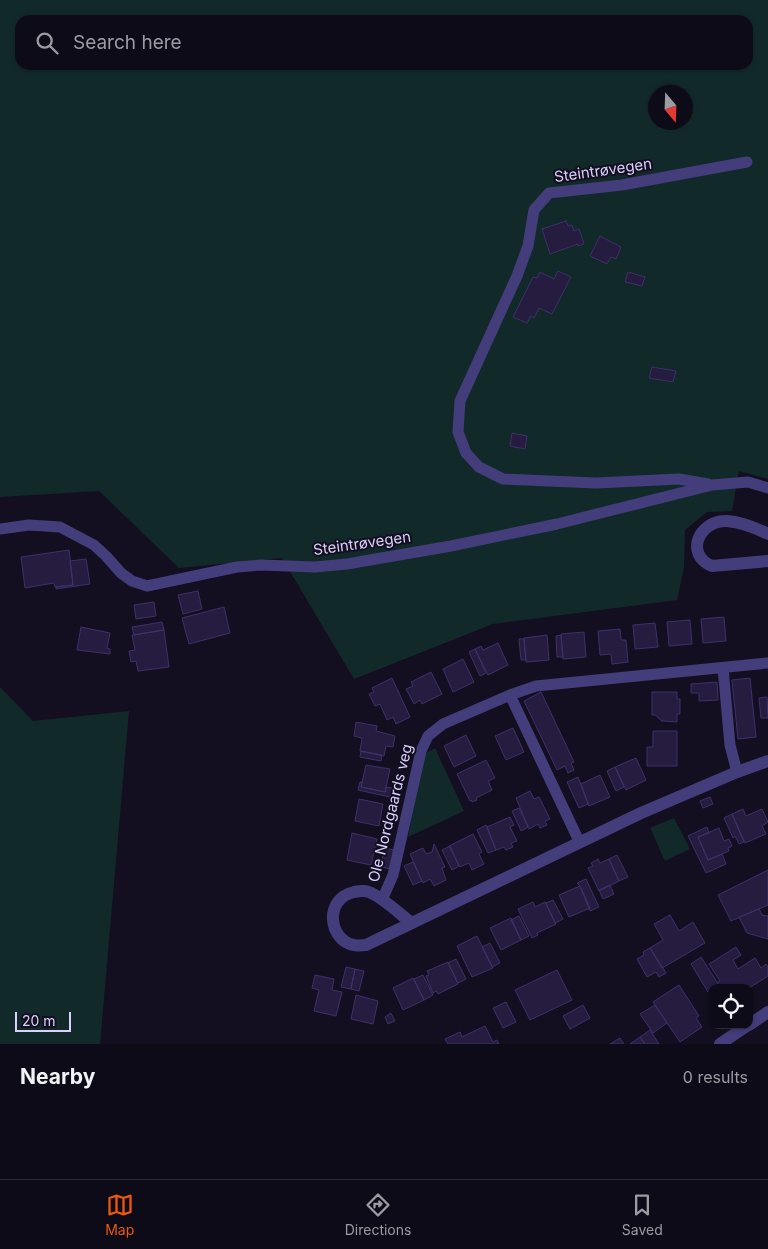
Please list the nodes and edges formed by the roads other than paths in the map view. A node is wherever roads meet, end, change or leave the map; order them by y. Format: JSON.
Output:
{"nodes":[{"id":1,"x":747,"y":162,"type":"dead end"},
{"id":2,"x":712,"y":485,"type":"junction"},
{"id":3,"x":768,"y":488,"type":"edge"},
{"id":4,"x":0,"y":529,"type":"edge"},
{"id":5,"x":768,"y":534,"type":"edge"},
{"id":6,"x":768,"y":561,"type":"edge"},
{"id":7,"x":768,"y":663,"type":"edge"},
{"id":8,"x":723,"y":668,"type":"junction"},
{"id":9,"x":510,"y":696,"type":"junction"},
{"id":10,"x":768,"y":761,"type":"edge"},
{"id":11,"x":737,"y":772,"type":"junction"},
{"id":12,"x":579,"y":841,"type":"junction"},
{"id":13,"x":382,"y":900,"type":"junction"},
{"id":14,"x":410,"y":922,"type":"junction"},
{"id":15,"x":768,"y":1012,"type":"edge"},
{"id":16,"x":753,"y":1022,"type":"edge"},
{"id":17,"x":743,"y":1029,"type":"edge"},
{"id":18,"x":720,"y":1044,"type":"edge"}],
"edges":[{"from":1,"to":2,"type":"lane","name":"Steintrøvegen"},
{"from":2,"to":3,"type":"lane","name":"Steintrøvegen"},
{"from":2,"to":4,"type":"lane","name":"Steintrøvegen"},
{"from":5,"to":6,"type":"street"},
{"from":7,"to":8,"type":"lane","name":"Ole Nordgaards veg"},
{"from":8,"to":9,"type":"lane","name":"Ole Nordgaards veg"},
{"from":8,"to":11,"type":"lane"},
{"from":9,"to":12,"type":"lane"},
{"from":9,"to":13,"type":"lane","name":"Ole Nordgaards veg"},
{"from":10,"to":11,"type":"street","name":"Ole Nordgaards veg"},
{"from":11,"to":12,"type":"street","name":"Ole Nordgaards veg"},
{"from":12,"to":14,"type":"street","name":"Ole Nordgaards veg"},
{"from":13,"to":14,"type":"street","name":"Ole Nordgaards veg"},
{"from":13,"to":14,"type":"street","name":"Ole Nordgaards veg"},
{"from":15,"to":16,"type":"street"},
{"from":17,"to":18,"type":"street"}]}
